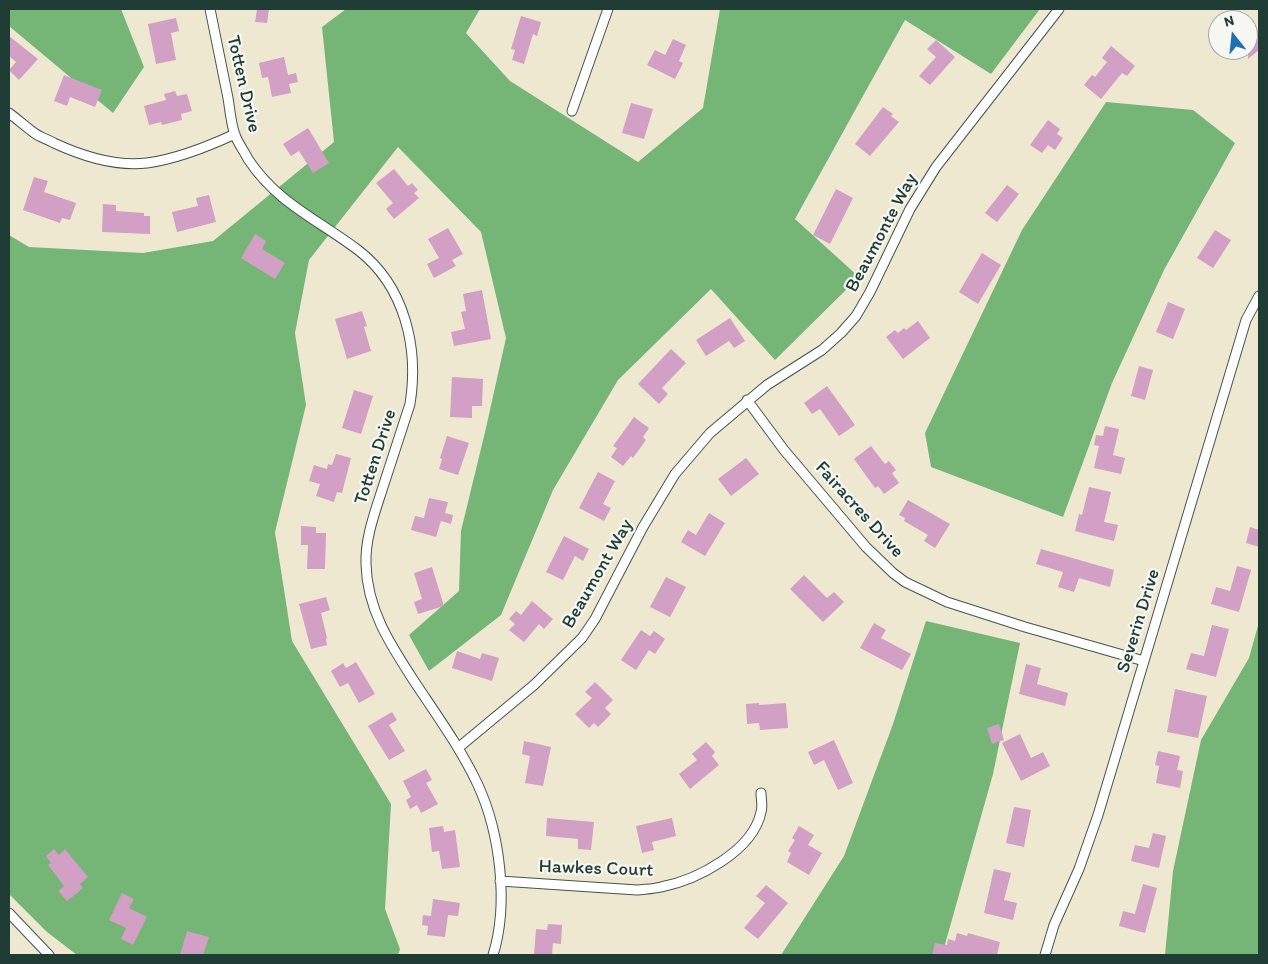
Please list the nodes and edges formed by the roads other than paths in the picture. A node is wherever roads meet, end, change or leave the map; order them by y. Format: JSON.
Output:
{"nodes":[{"id":1,"x":210,"y":9,"type":"edge"},
{"id":2,"x":608,"y":9,"type":"edge"},
{"id":3,"x":1059,"y":9,"type":"edge"},
{"id":4,"x":572,"y":111,"type":"dead end"},
{"id":5,"x":9,"y":113,"type":"edge"},
{"id":6,"x":235,"y":134,"type":"junction"},
{"id":7,"x":1259,"y":296,"type":"edge"},
{"id":8,"x":747,"y":400,"type":"junction"},
{"id":9,"x":1144,"y":661,"type":"junction"},
{"id":10,"x":458,"y":748,"type":"junction"},
{"id":11,"x":761,"y":793,"type":"dead end"},
{"id":12,"x":500,"y":881,"type":"junction"},
{"id":13,"x":9,"y":913,"type":"edge"},
{"id":14,"x":49,"y":955,"type":"edge"},
{"id":15,"x":493,"y":955,"type":"edge"},
{"id":16,"x":1046,"y":955,"type":"edge"}],
"edges":[{"from":1,"to":6,"type":"street","name":"Totten Drive"},
{"from":2,"to":4,"type":"street"},
{"from":3,"to":8,"type":"street","name":"Beaumonte Way"},
{"from":5,"to":6,"type":"street"},
{"from":6,"to":10,"type":"street","name":"Totten Drive"},
{"from":7,"to":9,"type":"street","name":"Severin Drive"},
{"from":8,"to":9,"type":"street","name":"Fairacres Drive"},
{"from":8,"to":10,"type":"street","name":"Beaumont Way"},
{"from":9,"to":16,"type":"street","name":"Severin Drive"},
{"from":10,"to":12,"type":"street","name":"Totten Drive"},
{"from":11,"to":12,"type":"street","name":"Hawkes Court"},
{"from":12,"to":15,"type":"street","name":"Totten Drive"},
{"from":13,"to":14,"type":"street"}]}
